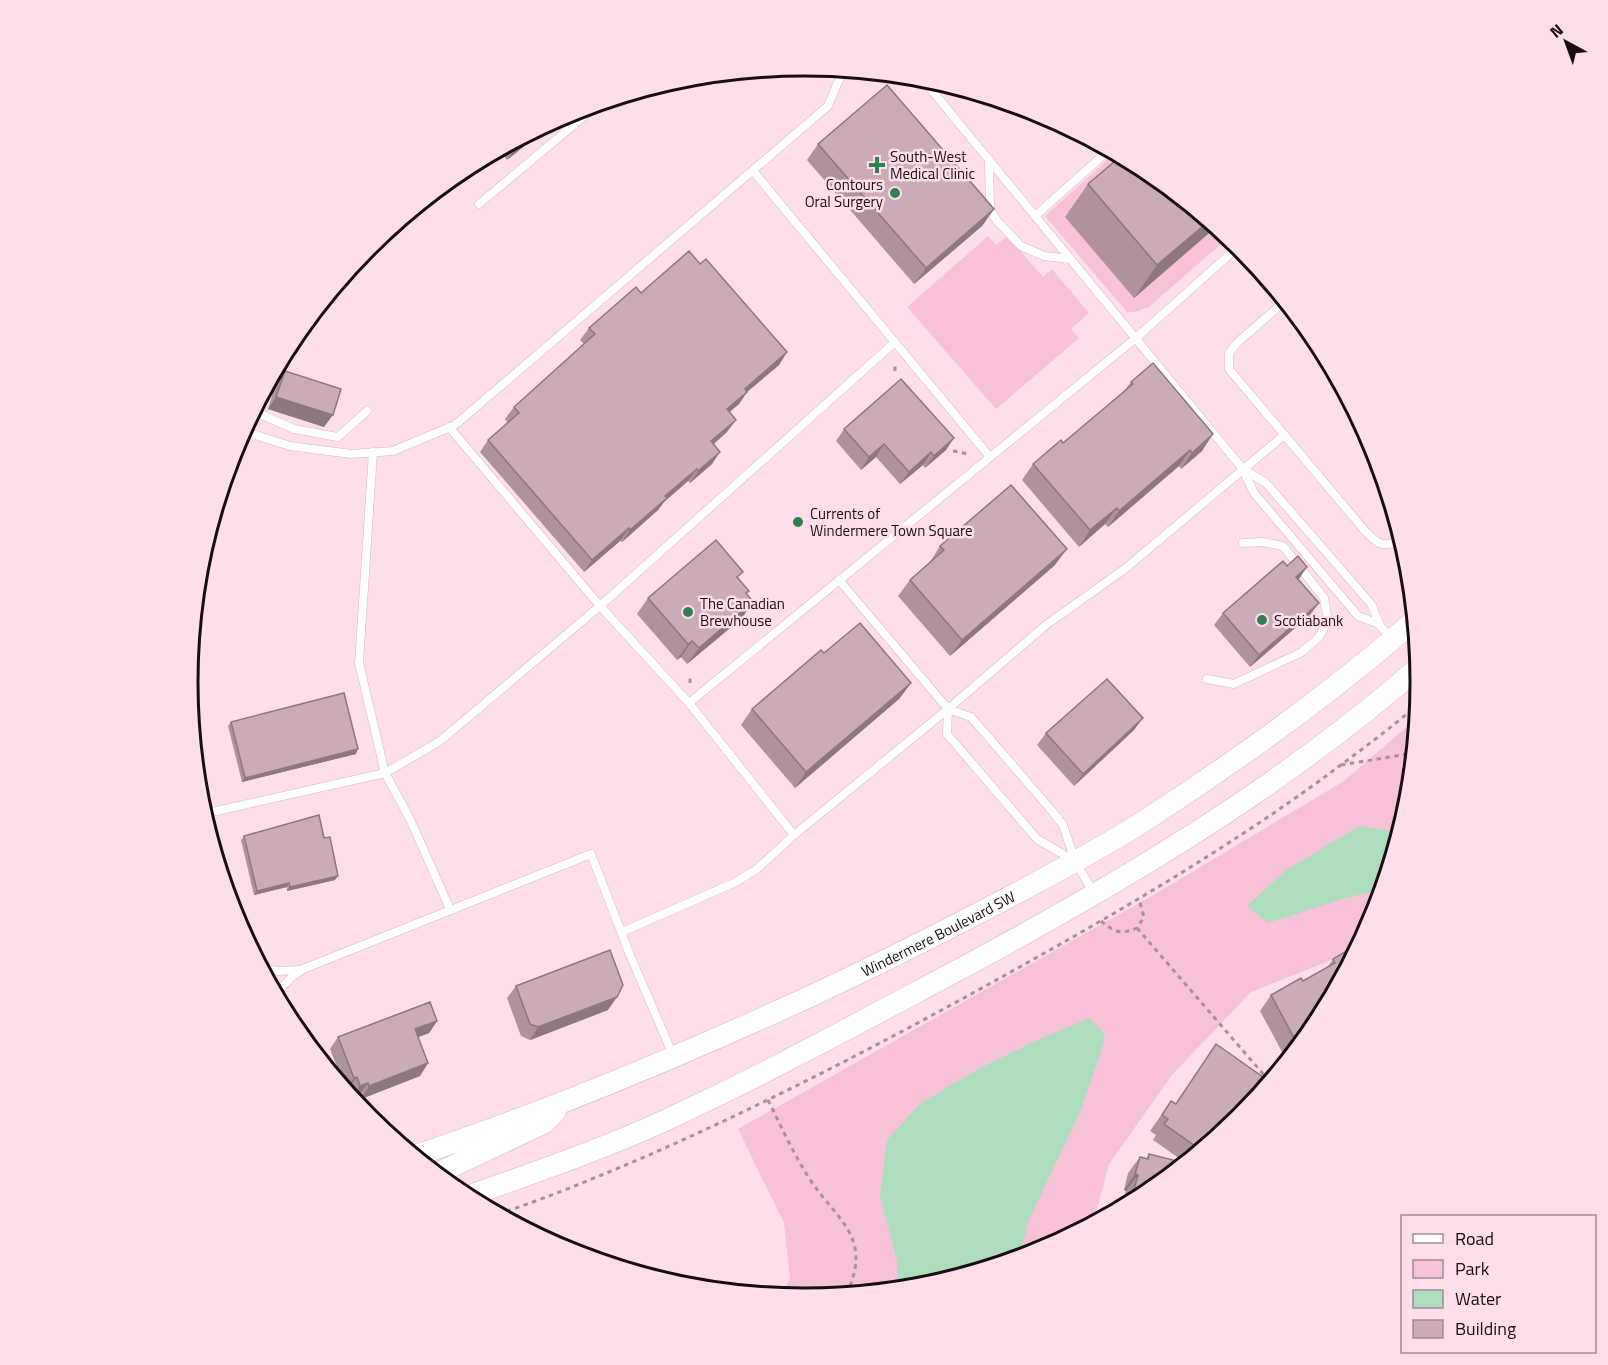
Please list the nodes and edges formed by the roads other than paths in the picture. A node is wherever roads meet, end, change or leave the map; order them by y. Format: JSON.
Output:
{"nodes":[{"id":1,"x":840,"y":78,"type":"edge"},
{"id":2,"x":935,"y":91,"type":"edge"},
{"id":3,"x":579,"y":120,"type":"edge"},
{"id":4,"x":1103,"y":156,"type":"edge"},
{"id":5,"x":989,"y":160,"type":"junction"},
{"id":6,"x":753,"y":171,"type":"junction"},
{"id":7,"x":479,"y":204,"type":"dead end"},
{"id":8,"x":1035,"y":216,"type":"junction"},
{"id":9,"x":1232,"y":253,"type":"edge"},
{"id":10,"x":1070,"y":259,"type":"junction"},
{"id":11,"x":1279,"y":306,"type":"edge"},
{"id":12,"x":1136,"y":338,"type":"junction"},
{"id":13,"x":895,"y":342,"type":"junction"},
{"id":14,"x":368,"y":411,"type":"dead end"},
{"id":15,"x":260,"y":414,"type":"edge"},
{"id":16,"x":449,"y":427,"type":"junction"},
{"id":17,"x":251,"y":434,"type":"edge"},
{"id":18,"x":1283,"y":435,"type":"junction"},
{"id":19,"x":373,"y":452,"type":"junction"},
{"id":20,"x":990,"y":457,"type":"junction"},
{"id":21,"x":1242,"y":468,"type":"junction"},
{"id":22,"x":1243,"y":543,"type":"dead end"},
{"id":23,"x":1393,"y":544,"type":"edge"},
{"id":24,"x":839,"y":580,"type":"junction"},
{"id":25,"x":600,"y":606,"type":"junction"},
{"id":26,"x":1407,"y":624,"type":"edge"},
{"id":27,"x":1385,"y":632,"type":"junction"},
{"id":28,"x":1410,"y":675,"type":"edge"},
{"id":29,"x":1206,"y":679,"type":"dead end"},
{"id":30,"x":688,"y":703,"type":"junction"},
{"id":31,"x":948,"y":710,"type":"junction"},
{"id":32,"x":385,"y":773,"type":"junction"},
{"id":33,"x":213,"y":812,"type":"edge"},
{"id":34,"x":794,"y":835,"type":"junction"},
{"id":35,"x":1076,"y":861,"type":"junction"},
{"id":36,"x":1094,"y":893,"type":"junction"},
{"id":37,"x":450,"y":909,"type":"junction"},
{"id":38,"x":621,"y":932,"type":"junction"},
{"id":39,"x":303,"y":969,"type":"junction"},
{"id":40,"x":271,"y":970,"type":"edge"},
{"id":41,"x":281,"y":988,"type":"edge"},
{"id":42,"x":674,"y":1057,"type":"junction"},
{"id":43,"x":567,"y":1099,"type":"junction"},
{"id":44,"x":422,"y":1153,"type":"edge"},
{"id":45,"x":445,"y":1170,"type":"edge"},
{"id":46,"x":478,"y":1193,"type":"edge"}],
"edges":[{"from":1,"to":6,"type":"lane"},
{"from":2,"to":5,"type":"lane"},
{"from":3,"to":7,"type":"lane"},
{"from":4,"to":8,"type":"lane"},
{"from":5,"to":8,"type":"lane"},
{"from":5,"to":10,"type":"lane"},
{"from":6,"to":13,"type":"lane"},
{"from":6,"to":16,"type":"lane"},
{"from":8,"to":10,"type":"lane"},
{"from":9,"to":12,"type":"lane"},
{"from":10,"to":12,"type":"lane"},
{"from":11,"to":18,"type":"lane"},
{"from":12,"to":20,"type":"lane"},
{"from":12,"to":21,"type":"lane"},
{"from":13,"to":20,"type":"lane"},
{"from":13,"to":25,"type":"lane"},
{"from":14,"to":15,"type":"lane"},
{"from":16,"to":19,"type":"lane"},
{"from":16,"to":25,"type":"lane"},
{"from":17,"to":19,"type":"lane"},
{"from":18,"to":21,"type":"lane"},
{"from":18,"to":23,"type":"lane"},
{"from":19,"to":32,"type":"lane"},
{"from":20,"to":24,"type":"lane"},
{"from":21,"to":27,"type":"lane"},
{"from":21,"to":27,"type":"lane"},
{"from":21,"to":31,"type":"lane"},
{"from":22,"to":29,"type":"lane"},
{"from":24,"to":30,"type":"lane"},
{"from":24,"to":31,"type":"lane"},
{"from":25,"to":30,"type":"lane"},
{"from":25,"to":32,"type":"lane"},
{"from":26,"to":27,"type":"main road","name":"Windermere Boulevard SW"},
{"from":27,"to":35,"type":"main road","name":"Windermere Boulevard SW"},
{"from":28,"to":36,"type":"main road"},
{"from":30,"to":34,"type":"lane"},
{"from":31,"to":34,"type":"lane"},
{"from":31,"to":35,"type":"lane"},
{"from":31,"to":35,"type":"lane"},
{"from":32,"to":33,"type":"lane"},
{"from":32,"to":37,"type":"lane"},
{"from":34,"to":38,"type":"lane"},
{"from":35,"to":36,"type":"lane"},
{"from":35,"to":42,"type":"main road","name":"Windermere Boulevard SW"},
{"from":36,"to":46,"type":"main road"},
{"from":37,"to":38,"type":"lane"},
{"from":37,"to":39,"type":"lane"},
{"from":38,"to":42,"type":"lane"},
{"from":39,"to":40,"type":"lane"},
{"from":39,"to":41,"type":"lane"},
{"from":42,"to":43,"type":"main road","name":"Windermere Boulevard SW"},
{"from":43,"to":44,"type":"main road","name":"Windermere Boulevard SW"},
{"from":43,"to":45,"type":"main road"}]}
